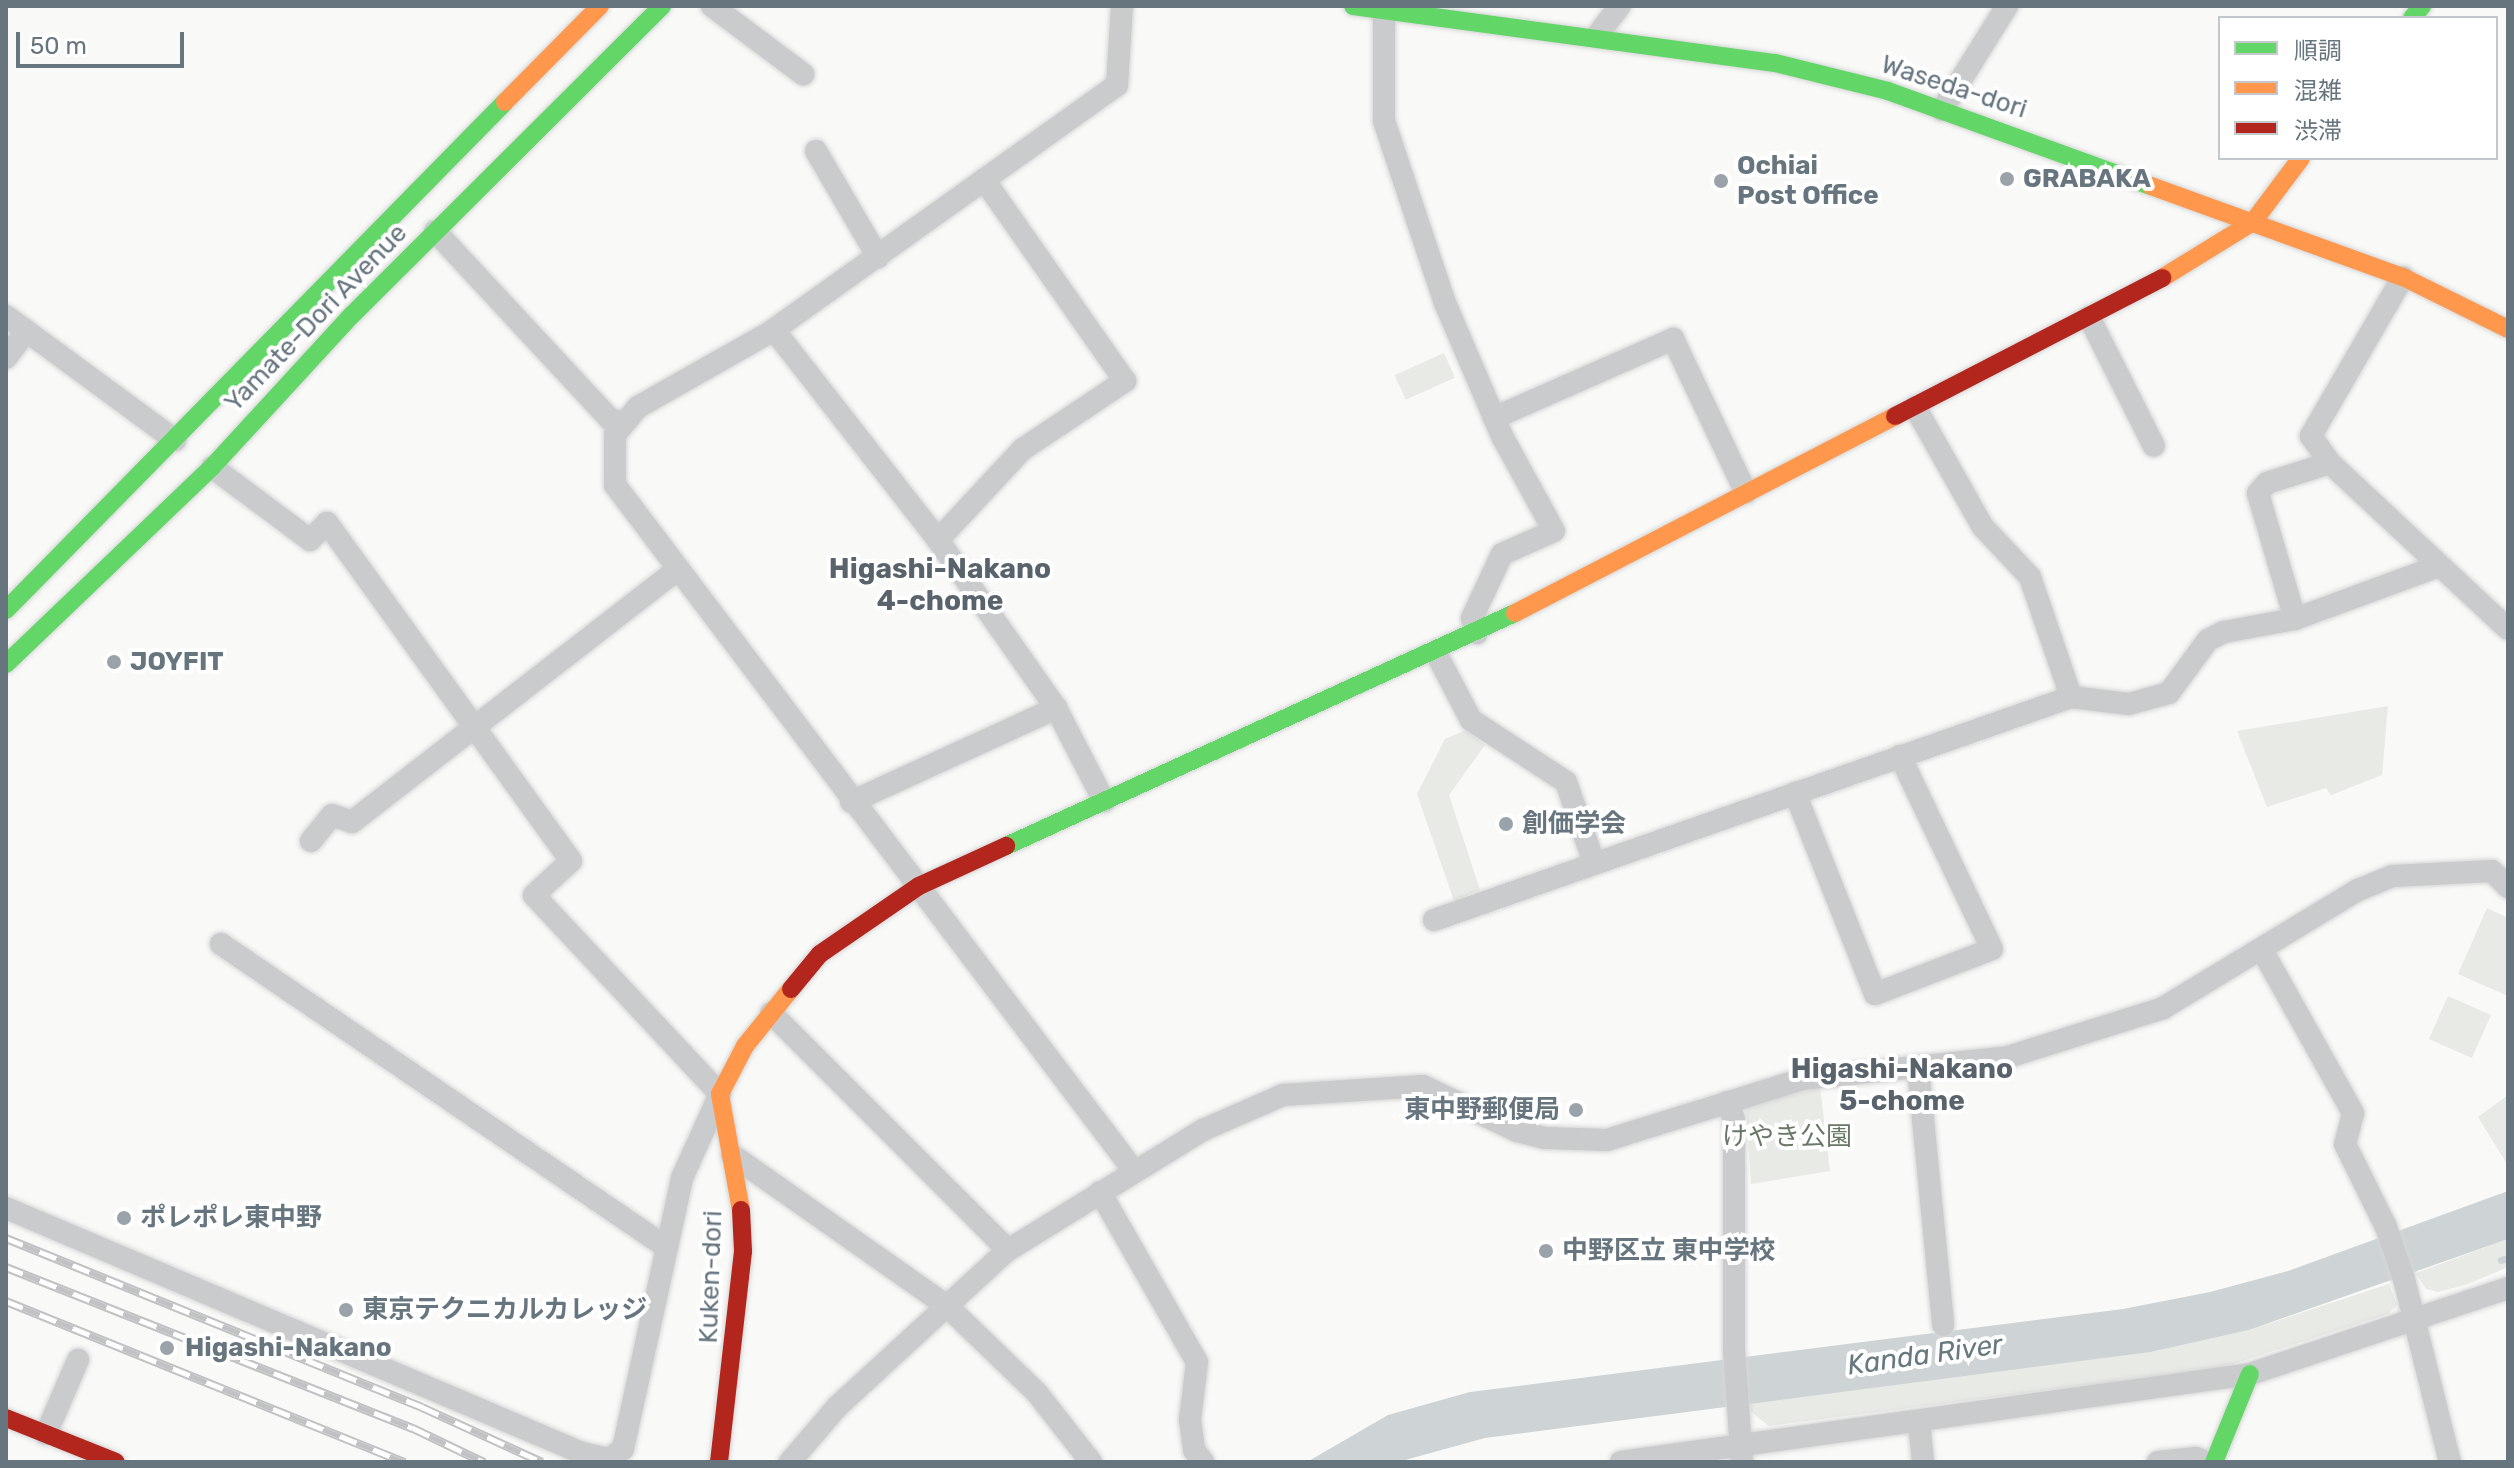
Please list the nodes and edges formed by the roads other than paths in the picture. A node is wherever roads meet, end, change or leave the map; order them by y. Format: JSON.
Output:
{"nodes":[{"id":1,"x":600,"y":6,"type":"edge"},
{"id":2,"x":662,"y":6,"type":"edge"},
{"id":3,"x":712,"y":6,"type":"edge"},
{"id":4,"x":1122,"y":6,"type":"edge"},
{"id":5,"x":1353,"y":6,"type":"edge"},
{"id":6,"x":1620,"y":6,"type":"edge"},
{"id":7,"x":2007,"y":6,"type":"edge"},
{"id":8,"x":1384,"y":10,"type":"junction"},
{"id":9,"x":1597,"y":36,"type":"junction"},
{"id":10,"x":803,"y":74,"type":"dead end"},
{"id":11,"x":1942,"y":110,"type":"junction"},
{"id":12,"x":816,"y":151,"type":"dead end"},
{"id":13,"x":2300,"y":160,"type":"edge"},
{"id":14,"x":984,"y":180,"type":"junction"},
{"id":15,"x":2253,"y":222,"type":"junction"},
{"id":16,"x":435,"y":231,"type":"junction"},
{"id":17,"x":878,"y":257,"type":"junction"},
{"id":18,"x":2403,"y":277,"type":"junction"},
{"id":19,"x":6,"y":316,"type":"edge"},
{"id":20,"x":2089,"y":317,"type":"junction"},
{"id":21,"x":2508,"y":329,"type":"edge"},
{"id":22,"x":774,"y":330,"type":"junction"},
{"id":23,"x":26,"y":331,"type":"junction"},
{"id":24,"x":6,"y":358,"type":"edge"},
{"id":25,"x":1915,"y":407,"type":"junction"},
{"id":26,"x":1494,"y":418,"type":"junction"},
{"id":27,"x":622,"y":423,"type":"junction"},
{"id":28,"x":175,"y":440,"type":"junction"},
{"id":29,"x":2154,"y":446,"type":"dead end"},
{"id":30,"x":2330,"y":463,"type":"junction"},
{"id":31,"x":212,"y":467,"type":"junction"},
{"id":32,"x":1746,"y":493,"type":"junction"},
{"id":33,"x":938,"y":540,"type":"junction"},
{"id":34,"x":2439,"y":566,"type":"junction"},
{"id":35,"x":676,"y":571,"type":"junction"},
{"id":36,"x":6,"y":610,"type":"edge"},
{"id":37,"x":2295,"y":619,"type":"junction"},
{"id":38,"x":2508,"y":629,"type":"edge"},
{"id":39,"x":1477,"y":633,"type":"junction"},
{"id":40,"x":1436,"y":653,"type":"junction"},
{"id":41,"x":6,"y":664,"type":"edge"},
{"id":42,"x":2071,"y":697,"type":"junction"},
{"id":43,"x":1056,"y":708,"type":"junction"},
{"id":44,"x":474,"y":728,"type":"junction"},
{"id":45,"x":1900,"y":756,"type":"junction"},
{"id":46,"x":1795,"y":793,"type":"junction"},
{"id":47,"x":1104,"y":801,"type":"junction"},
{"id":48,"x":851,"y":802,"type":"junction"},
{"id":49,"x":311,"y":841,"type":"dead end"},
{"id":50,"x":1594,"y":863,"type":"junction"},
{"id":51,"x":2503,"y":873,"type":"edge"},
{"id":52,"x":919,"y":886,"type":"junction"},
{"id":53,"x":1434,"y":920,"type":"dead end"},
{"id":54,"x":221,"y":944,"type":"dead end"},
{"id":55,"x":2262,"y":950,"type":"junction"},
{"id":56,"x":771,"y":1013,"type":"junction"},
{"id":57,"x":1918,"y":1068,"type":"junction"},
{"id":58,"x":720,"y":1094,"type":"junction"},
{"id":59,"x":1727,"y":1102,"type":"junction"},
{"id":60,"x":732,"y":1155,"type":"junction"},
{"id":61,"x":1134,"y":1171,"type":"junction"},
{"id":62,"x":1100,"y":1192,"type":"junction"},
{"id":63,"x":6,"y":1208,"type":"edge"},
{"id":64,"x":666,"y":1247,"type":"junction"},
{"id":65,"x":1008,"y":1250,"type":"junction"},
{"id":66,"x":2508,"y":1288,"type":"edge"},
{"id":67,"x":948,"y":1307,"type":"junction"},
{"id":68,"x":2416,"y":1318,"type":"junction"},
{"id":69,"x":1943,"y":1325,"type":"dead end"},
{"id":70,"x":78,"y":1360,"type":"dead end"},
{"id":71,"x":2250,"y":1374,"type":"junction"},
{"id":72,"x":6,"y":1418,"type":"edge"},
{"id":73,"x":1919,"y":1423,"type":"junction"},
{"id":74,"x":46,"y":1434,"type":"junction"},
{"id":75,"x":1741,"y":1454,"type":"edge"},
{"id":76,"x":116,"y":1462,"type":"edge"},
{"id":77,"x":719,"y":1462,"type":"edge"},
{"id":78,"x":790,"y":1462,"type":"edge"},
{"id":79,"x":1091,"y":1462,"type":"edge"},
{"id":80,"x":1203,"y":1462,"type":"edge"},
{"id":81,"x":1621,"y":1462,"type":"edge"},
{"id":82,"x":1923,"y":1462,"type":"edge"},
{"id":83,"x":2158,"y":1462,"type":"edge"},
{"id":84,"x":2206,"y":1462,"type":"edge"},
{"id":85,"x":2214,"y":1462,"type":"edge"},
{"id":86,"x":2450,"y":1462,"type":"edge"}],
"edges":[{"from":1,"to":28,"type":"main road","name":"Yamate-Dori Avenue"},
{"from":2,"to":16,"type":"main road","name":"Yamate-Dori Avenue"},
{"from":3,"to":10,"type":"street"},
{"from":4,"to":14,"type":"street"},
{"from":5,"to":8,"type":"main road","name":"Waseda-dori"},
{"from":6,"to":9,"type":"street"},
{"from":7,"to":11,"type":"street"},
{"from":8,"to":9,"type":"main road","name":"Waseda-dori"},
{"from":8,"to":26,"type":"street"},
{"from":9,"to":11,"type":"main road","name":"Waseda-dori"},
{"from":11,"to":15,"type":"main road","name":"Waseda-dori"},
{"from":12,"to":17,"type":"street"},
{"from":13,"to":15,"type":"main road"},
{"from":14,"to":17,"type":"street"},
{"from":14,"to":33,"type":"street"},
{"from":15,"to":18,"type":"main road","name":"Waseda-dori"},
{"from":15,"to":20,"type":"main road"},
{"from":16,"to":27,"type":"street"},
{"from":16,"to":31,"type":"main road","name":"Yamate-Dori Avenue"},
{"from":17,"to":22,"type":"street"},
{"from":18,"to":21,"type":"main road","name":"Waseda-dori"},
{"from":18,"to":30,"type":"street"},
{"from":19,"to":23,"type":"street"},
{"from":20,"to":25,"type":"main road"},
{"from":20,"to":29,"type":"street"},
{"from":22,"to":27,"type":"street"},
{"from":22,"to":33,"type":"street"},
{"from":23,"to":24,"type":"street"},
{"from":23,"to":28,"type":"street"},
{"from":25,"to":32,"type":"main road"},
{"from":25,"to":42,"type":"street"},
{"from":26,"to":32,"type":"street"},
{"from":26,"to":39,"type":"street"},
{"from":27,"to":35,"type":"street"},
{"from":28,"to":36,"type":"main road","name":"Yamate-Dori Avenue"},
{"from":30,"to":34,"type":"street"},
{"from":30,"to":37,"type":"street"},
{"from":31,"to":41,"type":"main road","name":"Yamate-Dori Avenue"},
{"from":31,"to":44,"type":"street"},
{"from":32,"to":39,"type":"main road"},
{"from":33,"to":43,"type":"street"},
{"from":34,"to":37,"type":"street"},
{"from":34,"to":38,"type":"street"},
{"from":35,"to":44,"type":"street"},
{"from":35,"to":48,"type":"street"},
{"from":37,"to":42,"type":"street"},
{"from":39,"to":40,"type":"main road"},
{"from":40,"to":47,"type":"main road"},
{"from":40,"to":50,"type":"street"},
{"from":42,"to":45,"type":"street"},
{"from":43,"to":47,"type":"street"},
{"from":43,"to":48,"type":"street"},
{"from":44,"to":49,"type":"street"},
{"from":44,"to":58,"type":"street"},
{"from":45,"to":46,"type":"street"},
{"from":45,"to":46,"type":"street"},
{"from":46,"to":50,"type":"street"},
{"from":47,"to":52,"type":"main road"},
{"from":48,"to":52,"type":"street"},
{"from":50,"to":53,"type":"street"},
{"from":51,"to":55,"type":"street"},
{"from":52,"to":56,"type":"main road"},
{"from":52,"to":61,"type":"street"},
{"from":54,"to":64,"type":"street"},
{"from":55,"to":57,"type":"street"},
{"from":55,"to":68,"type":"street"},
{"from":56,"to":58,"type":"main road"},
{"from":56,"to":65,"type":"street"},
{"from":57,"to":59,"type":"street"},
{"from":57,"to":69,"type":"street"},
{"from":58,"to":60,"type":"main road","name":"Kuken-dori"},
{"from":58,"to":64,"type":"street"},
{"from":59,"to":61,"type":"street"},
{"from":59,"to":75,"type":"street"},
{"from":60,"to":67,"type":"street"},
{"from":60,"to":77,"type":"main road","name":"Kuken-dori"},
{"from":61,"to":62,"type":"street"},
{"from":62,"to":65,"type":"street"},
{"from":62,"to":80,"type":"street"},
{"from":63,"to":64,"type":"street"},
{"from":65,"to":67,"type":"street"},
{"from":66,"to":68,"type":"street"},
{"from":67,"to":78,"type":"street"},
{"from":67,"to":79,"type":"street"},
{"from":68,"to":71,"type":"street"},
{"from":68,"to":86,"type":"street"},
{"from":70,"to":74,"type":"street"},
{"from":71,"to":73,"type":"street"},
{"from":71,"to":85,"type":"main road"},
{"from":72,"to":74,"type":"main road"},
{"from":73,"to":75,"type":"street"},
{"from":73,"to":82,"type":"street"},
{"from":74,"to":76,"type":"main road"},
{"from":75,"to":81,"type":"street"},
{"from":83,"to":84,"type":"street"}]}
